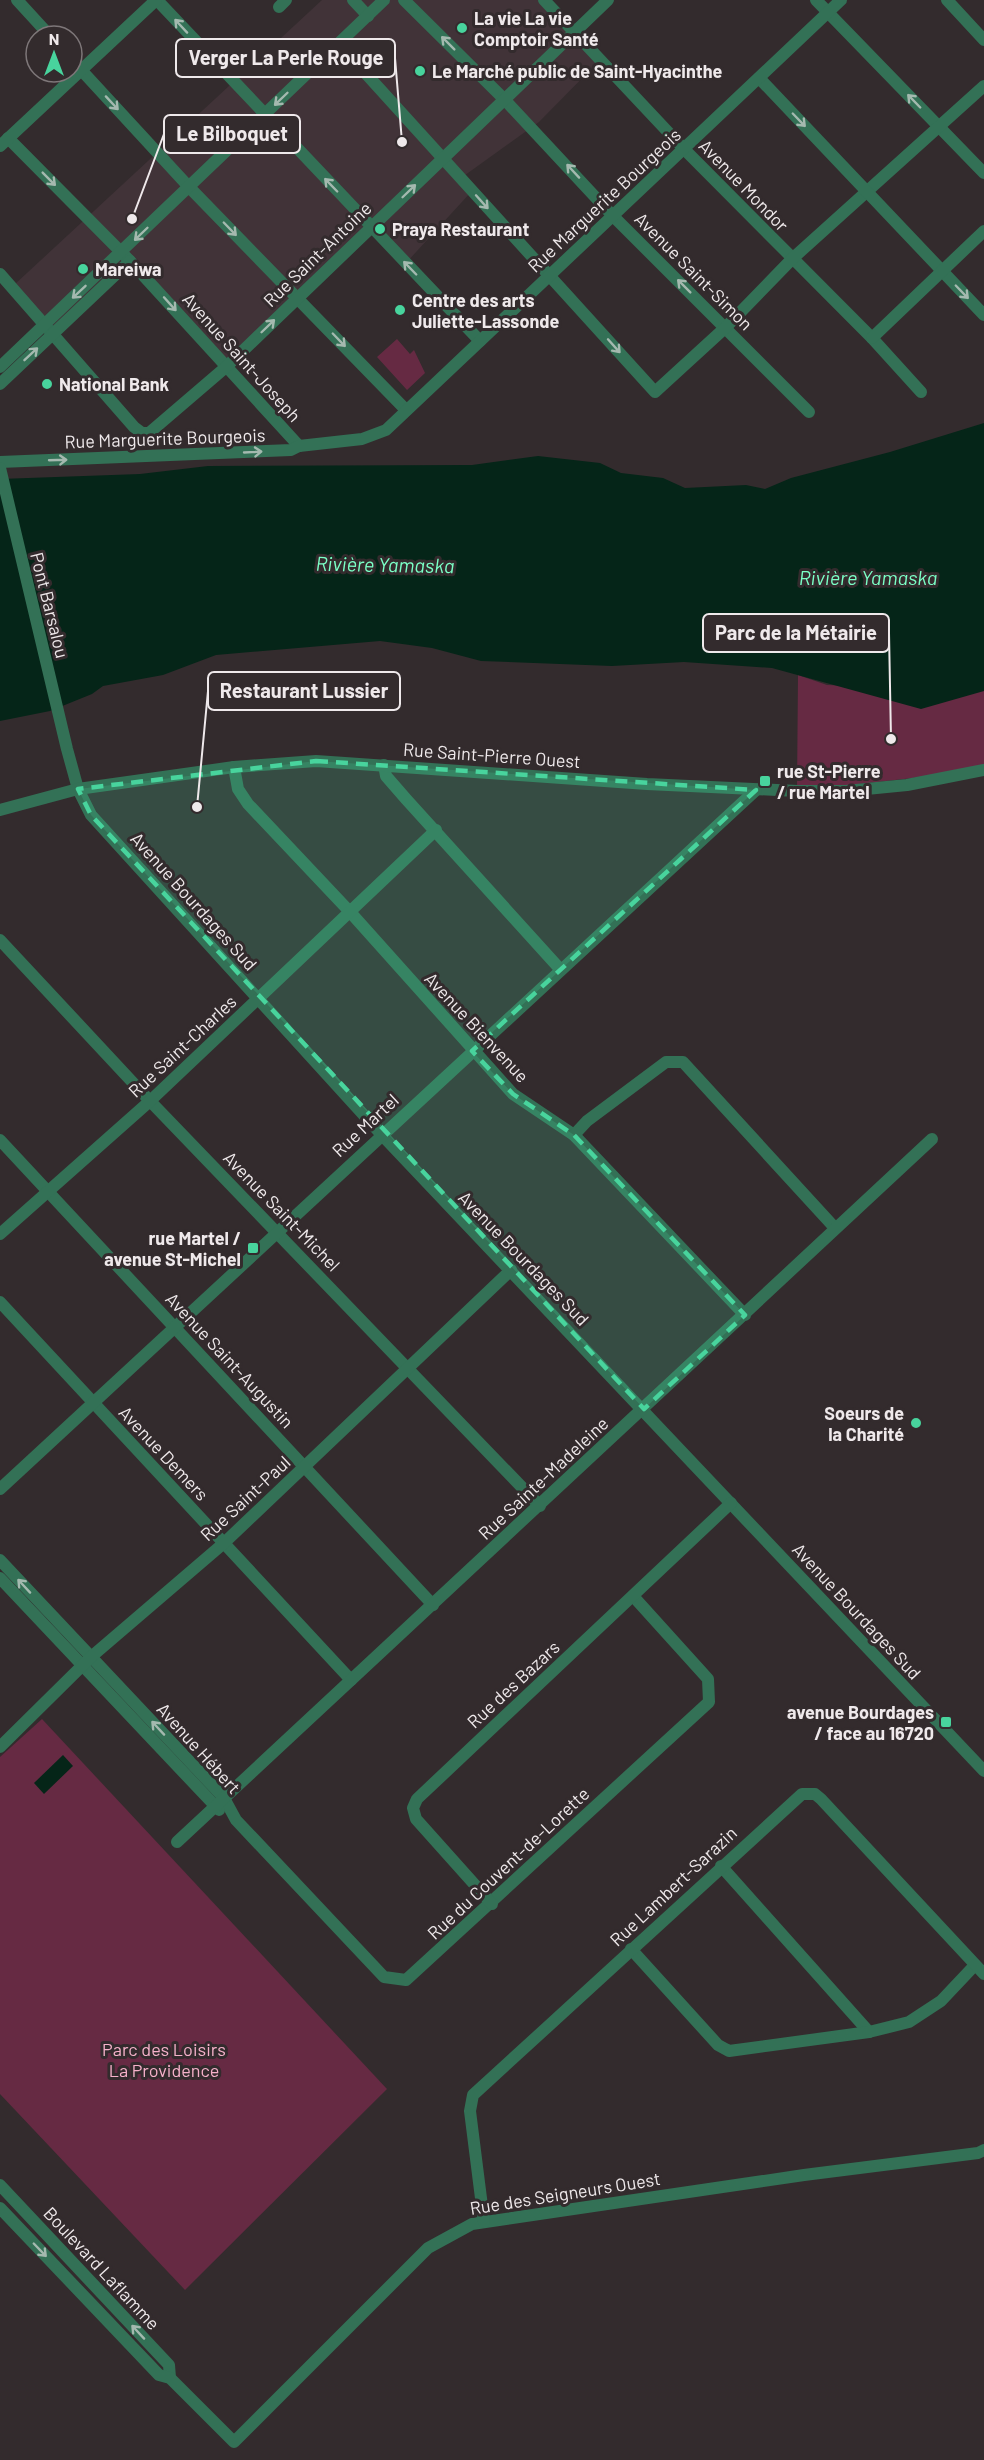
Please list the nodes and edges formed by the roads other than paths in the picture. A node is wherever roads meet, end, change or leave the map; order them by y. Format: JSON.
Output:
{"nodes":[{"id":1,"x":17,"y":0,"type":"edge"},
{"id":2,"x":157,"y":0,"type":"edge"},
{"id":3,"x":353,"y":0,"type":"edge"},
{"id":4,"x":384,"y":0,"type":"edge"},
{"id":5,"x":404,"y":0,"type":"edge"},
{"id":6,"x":544,"y":0,"type":"edge"},
{"id":7,"x":608,"y":0,"type":"edge"},
{"id":8,"x":816,"y":0,"type":"edge"},
{"id":9,"x":841,"y":0,"type":"edge"},
{"id":10,"x":947,"y":0,"type":"edge"},
{"id":11,"x":828,"y":12,"type":"junction"},
{"id":12,"x":368,"y":16,"type":"junction"},
{"id":13,"x":39,"y":24,"type":"edge"},
{"id":14,"x":574,"y":33,"type":"junction"},
{"id":15,"x":984,"y":40,"type":"edge"},
{"id":16,"x":339,"y":44,"type":"junction"},
{"id":17,"x":84,"y":67,"type":"edge"},
{"id":18,"x":84,"y":73,"type":"edge"},
{"id":19,"x":759,"y":78,"type":"junction"},
{"id":20,"x":66,"y":84,"type":"edge"},
{"id":21,"x":984,"y":86,"type":"edge"},
{"id":22,"x":504,"y":99,"type":"junction"},
{"id":23,"x":264,"y":115,"type":"junction"},
{"id":24,"x":939,"y":127,"type":"junction"},
{"id":25,"x":4,"y":142,"type":"edge"},
{"id":26,"x":684,"y":149,"type":"junction"},
{"id":27,"x":443,"y":159,"type":"junction"},
{"id":28,"x":984,"y":173,"type":"edge"},
{"id":29,"x":189,"y":187,"type":"junction"},
{"id":30,"x":867,"y":192,"type":"junction"},
{"id":31,"x":612,"y":215,"type":"junction"},
{"id":32,"x":371,"y":227,"type":"junction"},
{"id":33,"x":984,"y":231,"type":"edge"},
{"id":34,"x":126,"y":256,"type":"junction"},
{"id":35,"x":792,"y":259,"type":"junction"},
{"id":36,"x":942,"y":271,"type":"junction"},
{"id":37,"x":0,"y":274,"type":"edge"},
{"id":38,"x":549,"y":276,"type":"junction"},
{"id":39,"x":298,"y":298,"type":"junction"},
{"id":40,"x":984,"y":315,"type":"edge"},
{"id":41,"x":726,"y":327,"type":"junction"},
{"id":42,"x":47,"y":330,"type":"junction"},
{"id":43,"x":872,"y":338,"type":"junction"},
{"id":44,"x":480,"y":340,"type":"junction"},
{"id":45,"x":0,"y":367,"type":"edge"},
{"id":46,"x":226,"y":367,"type":"junction"},
{"id":47,"x":0,"y":384,"type":"edge"},
{"id":48,"x":921,"y":392,"type":"dead end"},
{"id":49,"x":406,"y":410,"type":"junction"},
{"id":50,"x":809,"y":412,"type":"dead end"},
{"id":51,"x":299,"y":446,"type":"junction"},
{"id":52,"x":0,"y":462,"type":"edge"},
{"id":53,"x":0,"y":468,"type":"edge"},
{"id":54,"x":67,"y":749,"type":"joint"},
{"id":55,"x":384,"y":765,"type":"junction"},
{"id":56,"x":234,"y":767,"type":"junction"},
{"id":57,"x":984,"y":770,"type":"edge"},
{"id":58,"x":78,"y":789,"type":"junction"},
{"id":59,"x":756,"y":790,"type":"junction"},
{"id":60,"x":0,"y":810,"type":"edge"},
{"id":61,"x":436,"y":830,"type":"junction"},
{"id":62,"x":351,"y":913,"type":"junction"},
{"id":63,"x":0,"y":940,"type":"edge"},
{"id":64,"x":560,"y":969,"type":"junction"},
{"id":65,"x":259,"y":999,"type":"junction"},
{"id":66,"x":472,"y":1051,"type":"junction"},
{"id":67,"x":150,"y":1101,"type":"junction"},
{"id":68,"x":381,"y":1134,"type":"junction"},
{"id":69,"x":574,"y":1135,"type":"junction"},
{"id":70,"x":932,"y":1139,"type":"dead end"},
{"id":71,"x":0,"y":1140,"type":"edge"},
{"id":72,"x":47,"y":1190,"type":"junction"},
{"id":73,"x":835,"y":1228,"type":"junction"},
{"id":74,"x":278,"y":1232,"type":"junction"},
{"id":75,"x":0,"y":1234,"type":"edge"},
{"id":76,"x":511,"y":1270,"type":"junction"},
{"id":77,"x":0,"y":1302,"type":"edge"},
{"id":78,"x":745,"y":1315,"type":"junction"},
{"id":79,"x":174,"y":1327,"type":"junction"},
{"id":80,"x":408,"y":1368,"type":"junction"},
{"id":81,"x":94,"y":1403,"type":"junction"},
{"id":82,"x":644,"y":1410,"type":"junction"},
{"id":83,"x":304,"y":1467,"type":"junction"},
{"id":84,"x":0,"y":1489,"type":"edge"},
{"id":85,"x":731,"y":1503,"type":"junction"},
{"id":86,"x":540,"y":1506,"type":"junction"},
{"id":87,"x":224,"y":1544,"type":"junction"},
{"id":88,"x":0,"y":1560,"type":"edge"},
{"id":89,"x":0,"y":1578,"type":"edge"},
{"id":90,"x":633,"y":1596,"type":"junction"},
{"id":91,"x":433,"y":1605,"type":"junction"},
{"id":92,"x":87,"y":1661,"type":"junction"},
{"id":93,"x":351,"y":1680,"type":"junction"},
{"id":94,"x":0,"y":1747,"type":"edge"},
{"id":95,"x":984,"y":1772,"type":"edge"},
{"id":96,"x":224,"y":1798,"type":"junction"},
{"id":97,"x":214,"y":1807,"type":"junction"},
{"id":98,"x":236,"y":1820,"type":"junction"},
{"id":99,"x":177,"y":1842,"type":"dead end"},
{"id":100,"x":721,"y":1866,"type":"junction"},
{"id":101,"x":492,"y":1904,"type":"junction"},
{"id":102,"x":632,"y":1949,"type":"junction"},
{"id":103,"x":980,"y":1969,"type":"edge"},
{"id":104,"x":869,"y":2031,"type":"junction"},
{"id":105,"x":984,"y":2150,"type":"edge"},
{"id":106,"x":0,"y":2186,"type":"edge"},
{"id":107,"x":0,"y":2208,"type":"edge"},
{"id":108,"x":484,"y":2222,"type":"junction"},
{"id":109,"x":170,"y":2378,"type":"junction"},
{"id":110,"x":234,"y":2442,"type":"joint"}],
"edges":[{"from":1,"to":13,"type":"street"},
{"from":2,"to":17,"type":"street"},
{"from":23,"to":2,"type":"street","one_way":true},
{"from":3,"to":12,"type":"street"},
{"from":4,"to":12,"type":"street"},
{"from":22,"to":5,"type":"street","name":"Avenue Saint-Simon","one_way":true},
{"from":6,"to":14,"type":"street","name":"Avenue Mondor"},
{"from":7,"to":14,"type":"street","name":"Rue Saint-Antoine"},
{"from":8,"to":11,"type":"street"},
{"from":9,"to":11,"type":"street","name":"Rue Marguerite Bourgeois"},
{"from":10,"to":15,"type":"street"},
{"from":11,"to":19,"type":"street","name":"Rue Marguerite Bourgeois"},
{"from":24,"to":11,"type":"street","one_way":true},
{"from":12,"to":16,"type":"street"},
{"from":14,"to":22,"type":"street","name":"Rue Saint-Antoine"},
{"from":14,"to":26,"type":"street","name":"Avenue Mondor"},
{"from":16,"to":23,"type":"street","one_way":true},
{"from":16,"to":27,"type":"street"},
{"from":18,"to":29,"type":"street","one_way":true},
{"from":19,"to":26,"type":"street","name":"Rue Marguerite Bourgeois"},
{"from":19,"to":30,"type":"street","one_way":true},
{"from":20,"to":25,"type":"street"},
{"from":21,"to":24,"type":"street"},
{"from":22,"to":27,"type":"street","name":"Rue Saint-Antoine"},
{"from":31,"to":22,"type":"street","name":"Avenue Saint-Simon","one_way":true},
{"from":23,"to":29,"type":"street"},
{"from":32,"to":23,"type":"street","one_way":true},
{"from":24,"to":28,"type":"street"},
{"from":24,"to":30,"type":"street"},
{"from":25,"to":34,"type":"street","name":"Avenue Saint-Joseph","one_way":true},
{"from":26,"to":31,"type":"street","name":"Rue Marguerite Bourgeois"},
{"from":26,"to":35,"type":"street","name":"Avenue Mondor"},
{"from":32,"to":27,"type":"street","name":"Rue Saint-Antoine","one_way":true},
{"from":27,"to":38,"type":"street","one_way":true},
{"from":29,"to":34,"type":"street","one_way":true},
{"from":29,"to":39,"type":"street","one_way":true},
{"from":30,"to":35,"type":"street"},
{"from":30,"to":36,"type":"street"},
{"from":31,"to":38,"type":"street","name":"Rue Marguerite Bourgeois"},
{"from":41,"to":31,"type":"street","name":"Avenue Saint-Simon","one_way":true},
{"from":32,"to":39,"type":"street","name":"Rue Saint-Antoine"},
{"from":44,"to":32,"type":"street","one_way":true},
{"from":33,"to":36,"type":"street"},
{"from":34,"to":42,"type":"street","one_way":true},
{"from":34,"to":42,"type":"street"},
{"from":34,"to":46,"type":"street","name":"Avenue Saint-Joseph","one_way":true},
{"from":35,"to":41,"type":"street"},
{"from":35,"to":43,"type":"street","name":"Avenue Mondor"},
{"from":36,"to":40,"type":"street","one_way":true},
{"from":36,"to":43,"type":"street"},
{"from":37,"to":42,"type":"street"},
{"from":38,"to":41,"type":"street","one_way":true},
{"from":38,"to":44,"type":"street","name":"Rue Marguerite Bourgeois"},
{"from":46,"to":39,"type":"street","name":"Rue Saint-Antoine","one_way":true},
{"from":39,"to":49,"type":"street","one_way":true},
{"from":41,"to":50,"type":"street","name":"Avenue Saint-Simon"},
{"from":42,"to":45,"type":"street"},
{"from":42,"to":46,"type":"street","name":"Rue Saint-Antoine"},
{"from":47,"to":42,"type":"street","one_way":true},
{"from":43,"to":48,"type":"street","name":"Avenue Mondor"},
{"from":44,"to":49,"type":"street","name":"Rue Marguerite Bourgeois"},
{"from":46,"to":51,"type":"street","name":"Avenue Saint-Joseph"},
{"from":49,"to":51,"type":"street","name":"Rue Marguerite Bourgeois"},
{"from":52,"to":51,"type":"street","name":"Rue Marguerite Bourgeois","one_way":true},
{"from":53,"to":54,"type":"street","name":"Pont Barsalou"},
{"from":54,"to":58,"type":"street","name":"Avenue Bourdages Sud"},
{"from":55,"to":56,"type":"street","name":"Rue Saint-Pierre Ouest"},
{"from":55,"to":59,"type":"street","name":"Rue Saint-Pierre Ouest"},
{"from":55,"to":61,"type":"street"},
{"from":56,"to":58,"type":"street","name":"Rue Saint-Pierre Ouest"},
{"from":56,"to":62,"type":"street","name":"Avenue Bienvenue"},
{"from":57,"to":59,"type":"street","name":"Rue Saint-Pierre Ouest"},
{"from":58,"to":60,"type":"street","name":"Rue Saint-Pierre Ouest"},
{"from":58,"to":65,"type":"street","name":"Avenue Bourdages Sud"},
{"from":59,"to":64,"type":"street","name":"Rue Martel"},
{"from":61,"to":62,"type":"street","name":"Rue Saint-Charles"},
{"from":61,"to":64,"type":"street"},
{"from":62,"to":65,"type":"street","name":"Rue Saint-Charles"},
{"from":62,"to":66,"type":"street","name":"Avenue Bienvenue"},
{"from":63,"to":67,"type":"street","name":"Avenue Saint-Michel"},
{"from":64,"to":66,"type":"street","name":"Rue Martel"},
{"from":65,"to":67,"type":"street","name":"Rue Saint-Charles"},
{"from":65,"to":68,"type":"street","name":"Avenue Bourdages Sud"},
{"from":66,"to":68,"type":"street","name":"Rue Martel"},
{"from":66,"to":69,"type":"street","name":"Avenue Bienvenue"},
{"from":67,"to":72,"type":"street","name":"Rue Saint-Charles"},
{"from":67,"to":74,"type":"street","name":"Avenue Saint-Michel"},
{"from":68,"to":74,"type":"street","name":"Rue Martel"},
{"from":68,"to":76,"type":"street","name":"Avenue Bourdages Sud"},
{"from":69,"to":73,"type":"street"},
{"from":69,"to":78,"type":"street","name":"Avenue Bienvenue"},
{"from":70,"to":73,"type":"street","name":"Rue Sainte-Madeleine"},
{"from":71,"to":72,"type":"street","name":"Avenue Saint-Augustin"},
{"from":72,"to":75,"type":"street","name":"Rue Saint-Charles"},
{"from":72,"to":79,"type":"street","name":"Avenue Saint-Augustin"},
{"from":73,"to":78,"type":"street","name":"Rue Sainte-Madeleine"},
{"from":74,"to":79,"type":"street","name":"Rue Martel"},
{"from":74,"to":80,"type":"street","name":"Avenue Saint-Michel"},
{"from":76,"to":80,"type":"street","name":"Rue Saint-Paul"},
{"from":76,"to":82,"type":"street","name":"Avenue Bourdages Sud"},
{"from":77,"to":81,"type":"street","name":"Avenue Demers"},
{"from":78,"to":82,"type":"street","name":"Rue Sainte-Madeleine"},
{"from":79,"to":81,"type":"street","name":"Rue Martel"},
{"from":79,"to":83,"type":"street","name":"Avenue Saint-Augustin"},
{"from":80,"to":83,"type":"street","name":"Rue Saint-Paul"},
{"from":80,"to":86,"type":"street","name":"Avenue Saint-Michel"},
{"from":81,"to":84,"type":"street","name":"Rue Martel"},
{"from":81,"to":87,"type":"street","name":"Avenue Demers"},
{"from":82,"to":85,"type":"street","name":"Avenue Bourdages Sud"},
{"from":82,"to":86,"type":"street","name":"Rue Sainte-Madeleine"},
{"from":83,"to":87,"type":"street","name":"Rue Saint-Paul"},
{"from":83,"to":91,"type":"street","name":"Avenue Saint-Augustin"},
{"from":85,"to":90,"type":"street","name":"Rue des Bazars"},
{"from":85,"to":95,"type":"street","name":"Avenue Bourdages Sud"},
{"from":86,"to":91,"type":"street","name":"Rue Sainte-Madeleine"},
{"from":87,"to":92,"type":"street","name":"Rue Saint-Paul"},
{"from":87,"to":93,"type":"street","name":"Avenue Demers"},
{"from":92,"to":88,"type":"street","name":"Avenue Hébert","one_way":true},
{"from":89,"to":92,"type":"street","name":"Avenue Hébert"},
{"from":90,"to":101,"type":"street","name":"Rue du Couvent-de-Lorette"},
{"from":90,"to":101,"type":"street","name":"Rue des Bazars"},
{"from":91,"to":93,"type":"street","name":"Rue Sainte-Madeleine"},
{"from":92,"to":94,"type":"street","name":"Rue Saint-Paul"},
{"from":96,"to":92,"type":"street","name":"Avenue Hébert","one_way":true},
{"from":92,"to":97,"type":"street","name":"Avenue Hébert"},
{"from":93,"to":96,"type":"street","name":"Rue Sainte-Madeleine"},
{"from":96,"to":97,"type":"street","name":"Rue Sainte-Madeleine"},
{"from":96,"to":98,"type":"street","name":"Avenue Hébert"},
{"from":97,"to":98,"type":"street","name":"Avenue Hébert"},
{"from":97,"to":99,"type":"street","name":"Rue Sainte-Madeleine"},
{"from":98,"to":101,"type":"street","name":"Rue du Couvent-de-Lorette"},
{"from":100,"to":102,"type":"street","name":"Rue Lambert-Sarazin"},
{"from":100,"to":103,"type":"street","name":"Rue Lambert-Sarazin"},
{"from":100,"to":104,"type":"street"},
{"from":102,"to":104,"type":"street"},
{"from":102,"to":108,"type":"street","name":"Rue Lambert-Sarazin"},
{"from":103,"to":104,"type":"street"},
{"from":105,"to":108,"type":"street","name":"Rue des Seigneurs Ouest"},
{"from":109,"to":106,"type":"street","name":"Boulevard Laflamme","one_way":true},
{"from":107,"to":109,"type":"street","name":"Boulevard Laflamme","one_way":true},
{"from":108,"to":110,"type":"street","name":"Rue des Seigneurs Ouest"},
{"from":109,"to":110,"type":"street","name":"Boulevard Laflamme"}]}
